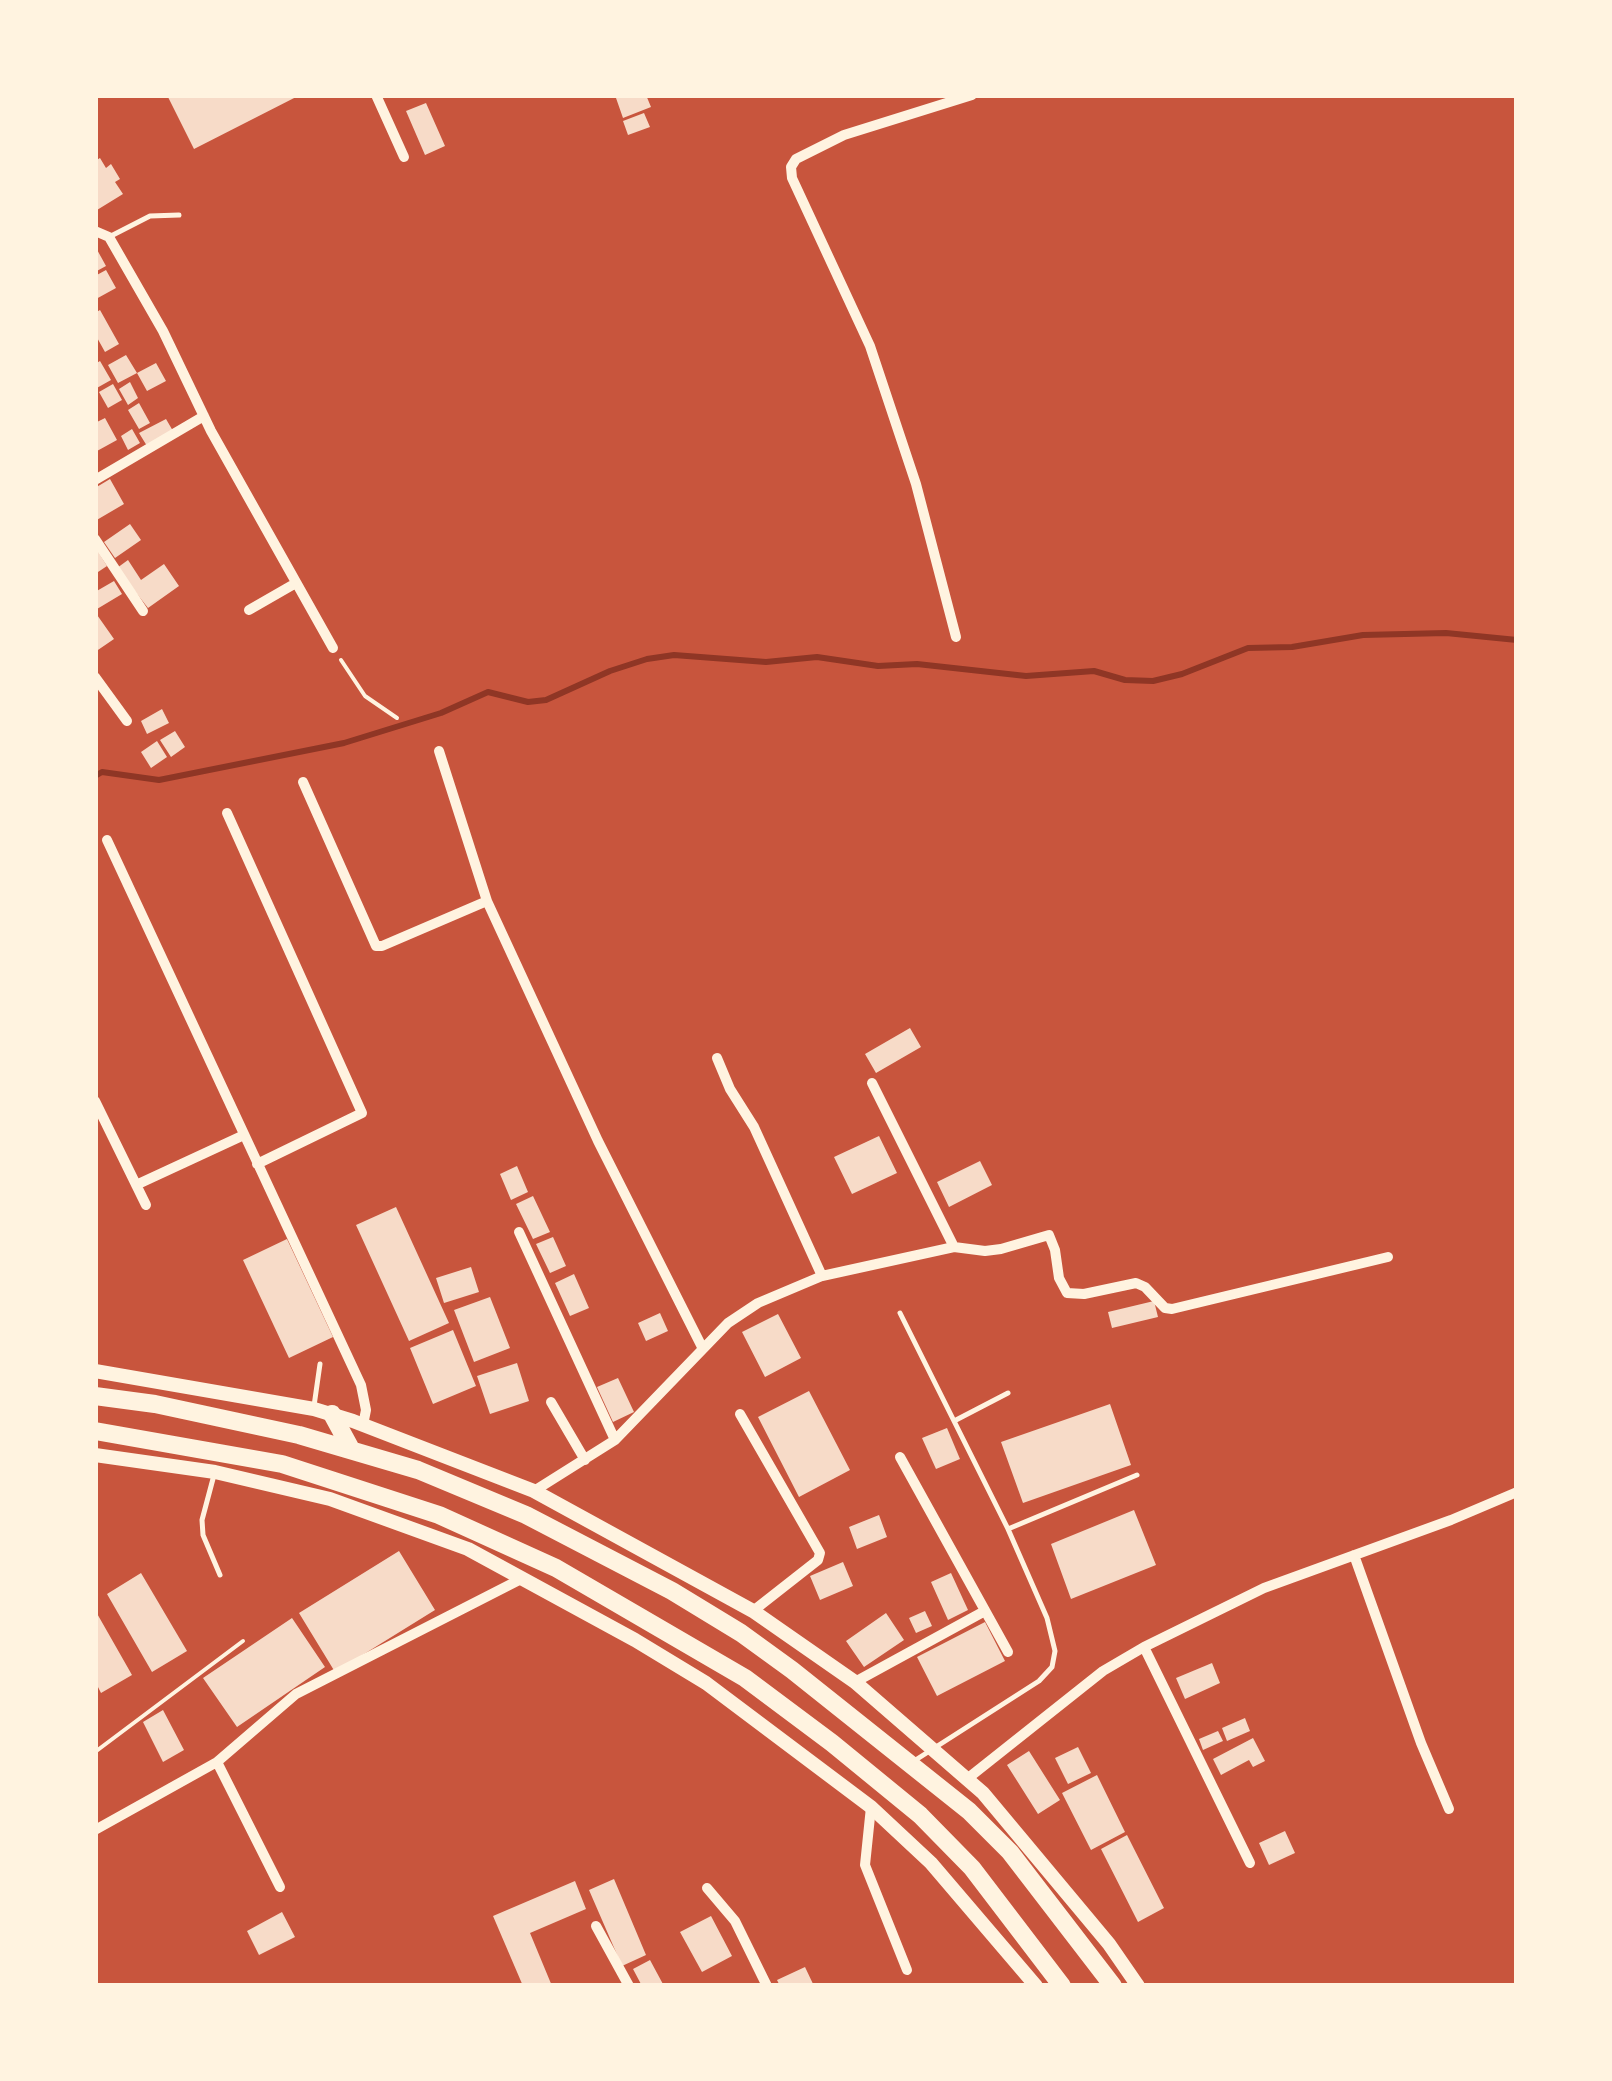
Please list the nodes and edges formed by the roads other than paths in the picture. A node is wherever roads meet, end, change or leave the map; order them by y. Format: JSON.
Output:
{"nodes":[{"id":1,"x":376,"y":95,"type":"edge"},
{"id":2,"x":972,"y":95,"type":"edge"},
{"id":3,"x":404,"y":158,"type":"dead end"},
{"id":4,"x":179,"y":216,"type":"dead end"},
{"id":5,"x":95,"y":231,"type":"edge"},
{"id":6,"x":109,"y":237,"type":"junction"},
{"id":7,"x":204,"y":416,"type":"junction"},
{"id":8,"x":95,"y":480,"type":"edge"},
{"id":9,"x":95,"y":539,"type":"edge"},
{"id":10,"x":296,"y":583,"type":"junction"},
{"id":11,"x":249,"y":610,"type":"dead end"},
{"id":12,"x":142,"y":611,"type":"dead end"},
{"id":13,"x":956,"y":637,"type":"dead end"},
{"id":14,"x":333,"y":648,"type":"road end"},
{"id":15,"x":95,"y":677,"type":"edge"},
{"id":16,"x":127,"y":721,"type":"dead end"},
{"id":17,"x":438,"y":751,"type":"dead end"},
{"id":18,"x":303,"y":782,"type":"dead end"},
{"id":19,"x":227,"y":813,"type":"dead end"},
{"id":20,"x":107,"y":840,"type":"dead end"},
{"id":21,"x":488,"y":901,"type":"junction"},
{"id":22,"x":717,"y":1058,"type":"dead end"},
{"id":23,"x":872,"y":1083,"type":"dead end"},
{"id":24,"x":95,"y":1101,"type":"edge"},
{"id":25,"x":244,"y":1136,"type":"junction"},
{"id":26,"x":258,"y":1164,"type":"junction"},
{"id":27,"x":136,"y":1185,"type":"junction"},
{"id":28,"x":146,"y":1205,"type":"dead end"},
{"id":29,"x":518,"y":1232,"type":"dead end"},
{"id":30,"x":954,"y":1247,"type":"junction"},
{"id":31,"x":1388,"y":1257,"type":"dead end"},
{"id":32,"x":822,"y":1276,"type":"junction"},
{"id":33,"x":900,"y":1313,"type":"dead end"},
{"id":34,"x":702,"y":1347,"type":"junction"},
{"id":35,"x":320,"y":1364,"type":"dead end"},
{"id":36,"x":95,"y":1371,"type":"edge"},
{"id":37,"x":1008,"y":1393,"type":"dead end"},
{"id":38,"x":95,"y":1396,"type":"edge"},
{"id":39,"x":551,"y":1402,"type":"dead end"},
{"id":40,"x":323,"y":1412,"type":"junction"},
{"id":41,"x":740,"y":1414,"type":"dead end"},
{"id":42,"x":956,"y":1420,"type":"junction"},
{"id":43,"x":363,"y":1424,"type":"junction"},
{"id":44,"x":95,"y":1432,"type":"edge"},
{"id":45,"x":615,"y":1440,"type":"junction"},
{"id":46,"x":352,"y":1449,"type":"junction"},
{"id":47,"x":95,"y":1455,"type":"edge"},
{"id":48,"x":900,"y":1457,"type":"dead end"},
{"id":49,"x":586,"y":1460,"type":"junction"},
{"id":50,"x":215,"y":1472,"type":"junction"},
{"id":51,"x":1137,"y":1475,"type":"dead end"},
{"id":52,"x":335,"y":1480,"type":"junction"},
{"id":53,"x":534,"y":1491,"type":"junction"},
{"id":54,"x":1517,"y":1492,"type":"edge"},
{"id":55,"x":330,"y":1499,"type":"junction"},
{"id":56,"x":1008,"y":1529,"type":"junction"},
{"id":57,"x":1354,"y":1555,"type":"junction"},
{"id":58,"x":220,"y":1575,"type":"dead end"},
{"id":59,"x":524,"y":1577,"type":"junction"},
{"id":60,"x":753,"y":1611,"type":"junction"},
{"id":61,"x":983,"y":1612,"type":"junction"},
{"id":62,"x":1144,"y":1648,"type":"junction"},
{"id":63,"x":1008,"y":1652,"type":"dead end"},
{"id":64,"x":855,"y":1682,"type":"junction"},
{"id":65,"x":797,"y":1717,"type":"junction"},
{"id":66,"x":782,"y":1738,"type":"junction"},
{"id":67,"x":933,"y":1748,"type":"junction"},
{"id":68,"x":217,"y":1762,"type":"junction"},
{"id":69,"x":912,"y":1762,"type":"junction"},
{"id":70,"x":967,"y":1779,"type":"junction"},
{"id":71,"x":870,"y":1807,"type":"junction"},
{"id":72,"x":1449,"y":1809,"type":"dead end"},
{"id":73,"x":95,"y":1830,"type":"edge"},
{"id":74,"x":1250,"y":1863,"type":"dead end"},
{"id":75,"x":280,"y":1887,"type":"dead end"},
{"id":76,"x":706,"y":1888,"type":"dead end"},
{"id":77,"x":596,"y":1926,"type":"dead end"},
{"id":78,"x":908,"y":1970,"type":"dead end"},
{"id":79,"x":629,"y":1986,"type":"edge"},
{"id":80,"x":767,"y":1986,"type":"edge"},
{"id":81,"x":1036,"y":1986,"type":"edge"},
{"id":82,"x":1062,"y":1986,"type":"edge"},
{"id":83,"x":1113,"y":1986,"type":"edge"},
{"id":84,"x":1138,"y":1986,"type":"edge"}],
"edges":[{"from":1,"to":3,"type":"street"},
{"from":2,"to":13,"type":"street"},
{"from":4,"to":6,"type":"lane"},
{"from":5,"to":6,"type":"street"},
{"from":6,"to":7,"type":"street"},
{"from":7,"to":8,"type":"street"},
{"from":7,"to":10,"type":"street"},
{"from":9,"to":12,"type":"street"},
{"from":10,"to":11,"type":"street"},
{"from":10,"to":14,"type":"street"},
{"from":15,"to":16,"type":"street"},
{"from":17,"to":21,"type":"street"},
{"from":18,"to":21,"type":"street"},
{"from":19,"to":26,"type":"street"},
{"from":20,"to":25,"type":"street"},
{"from":21,"to":34,"type":"street"},
{"from":22,"to":32,"type":"street"},
{"from":23,"to":30,"type":"street"},
{"from":24,"to":27,"type":"street"},
{"from":25,"to":26,"type":"street"},
{"from":25,"to":27,"type":"street"},
{"from":26,"to":43,"type":"street"},
{"from":27,"to":28,"type":"street"},
{"from":29,"to":45,"type":"street"},
{"from":30,"to":31,"type":"street"},
{"from":30,"to":32,"type":"street"},
{"from":32,"to":34,"type":"street"},
{"from":33,"to":42,"type":"lane"},
{"from":34,"to":45,"type":"street"},
{"from":35,"to":40,"type":"lane"},
{"from":36,"to":40,"type":"street"},
{"from":37,"to":42,"type":"lane"},
{"from":38,"to":46,"type":"highway"},
{"from":39,"to":49,"type":"street"},
{"from":40,"to":43,"type":"street"},
{"from":40,"to":46,"type":"highway"},
{"from":41,"to":60,"type":"street"},
{"from":42,"to":56,"type":"lane"},
{"from":43,"to":53,"type":"street"},
{"from":44,"to":52,"type":"highway"},
{"from":45,"to":49,"type":"street"},
{"from":46,"to":69,"type":"highway"},
{"from":47,"to":50,"type":"street"},
{"from":48,"to":61,"type":"street"},
{"from":49,"to":53,"type":"street"},
{"from":50,"to":55,"type":"street"},
{"from":50,"to":58,"type":"lane"},
{"from":51,"to":56,"type":"lane"},
{"from":52,"to":55,"type":"street"},
{"from":52,"to":65,"type":"highway"},
{"from":53,"to":60,"type":"street"},
{"from":54,"to":57,"type":"street"},
{"from":55,"to":59,"type":"street"},
{"from":56,"to":67,"type":"lane"},
{"from":57,"to":62,"type":"street"},
{"from":57,"to":72,"type":"street"},
{"from":59,"to":66,"type":"street"},
{"from":59,"to":68,"type":"street"},
{"from":60,"to":64,"type":"street"},
{"from":61,"to":63,"type":"street"},
{"from":61,"to":64,"type":"street"},
{"from":62,"to":70,"type":"street"},
{"from":62,"to":74,"type":"street"},
{"from":64,"to":67,"type":"street"},
{"from":65,"to":66,"type":"street"},
{"from":65,"to":82,"type":"highway"},
{"from":66,"to":71,"type":"street"},
{"from":67,"to":69,"type":"lane"},
{"from":67,"to":70,"type":"street"},
{"from":68,"to":73,"type":"street"},
{"from":68,"to":75,"type":"street"},
{"from":69,"to":83,"type":"highway"},
{"from":70,"to":84,"type":"street"},
{"from":71,"to":78,"type":"street"},
{"from":71,"to":81,"type":"street"},
{"from":76,"to":80,"type":"street"},
{"from":77,"to":79,"type":"street"}]}
